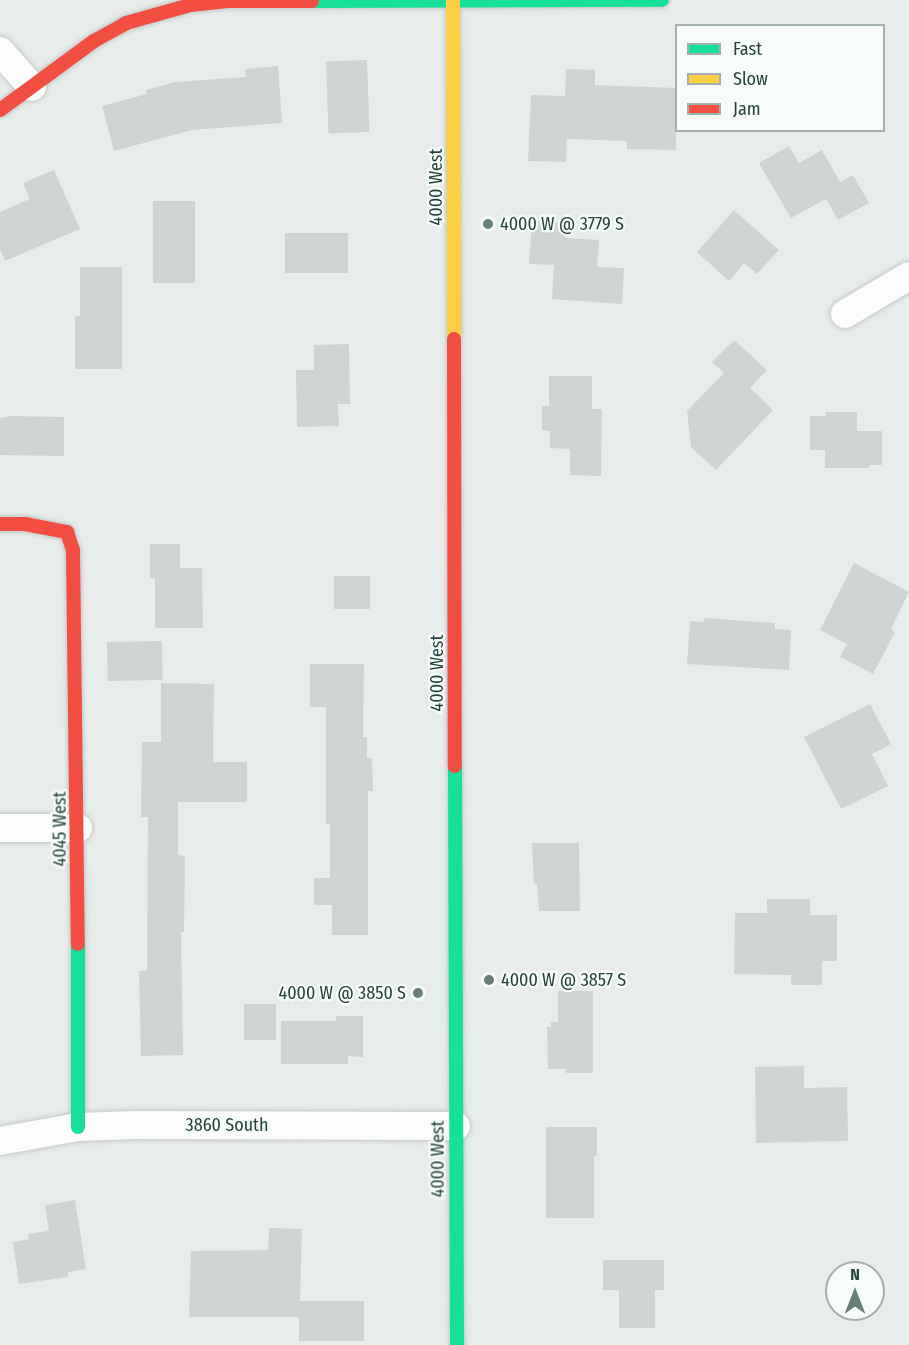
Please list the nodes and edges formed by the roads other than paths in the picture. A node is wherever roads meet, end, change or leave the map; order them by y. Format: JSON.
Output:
{"nodes":[{"id":1,"x":662,"y":0,"type":"edge"},
{"id":2,"x":453,"y":1,"type":"edge"},
{"id":3,"x":0,"y":51,"type":"edge"},
{"id":4,"x":32,"y":87,"type":"junction"},
{"id":5,"x":0,"y":110,"type":"edge"},
{"id":6,"x":909,"y":276,"type":"edge"},
{"id":7,"x":845,"y":314,"type":"dead end"},
{"id":8,"x":0,"y":524,"type":"edge"},
{"id":9,"x":0,"y":828,"type":"edge"},
{"id":10,"x":78,"y":828,"type":"junction"},
{"id":11,"x":456,"y":1126,"type":"junction"},
{"id":12,"x":78,"y":1127,"type":"junction"},
{"id":13,"x":0,"y":1141,"type":"edge"},
{"id":14,"x":456,"y":1345,"type":"edge"}],
"edges":[{"from":1,"to":2,"type":"street"},
{"from":2,"to":4,"type":"street"},
{"from":2,"to":11,"type":"street","name":"4000 West"},
{"from":3,"to":4,"type":"street"},
{"from":4,"to":5,"type":"street"},
{"from":6,"to":7,"type":"street"},
{"from":8,"to":10,"type":"street","name":"4045 West"},
{"from":9,"to":10,"type":"street"},
{"from":10,"to":12,"type":"street","name":"4045 West"},
{"from":11,"to":12,"type":"street","name":"3860 South"},
{"from":11,"to":14,"type":"street","name":"4000 West"},
{"from":12,"to":13,"type":"street","name":"3860 South"}]}
